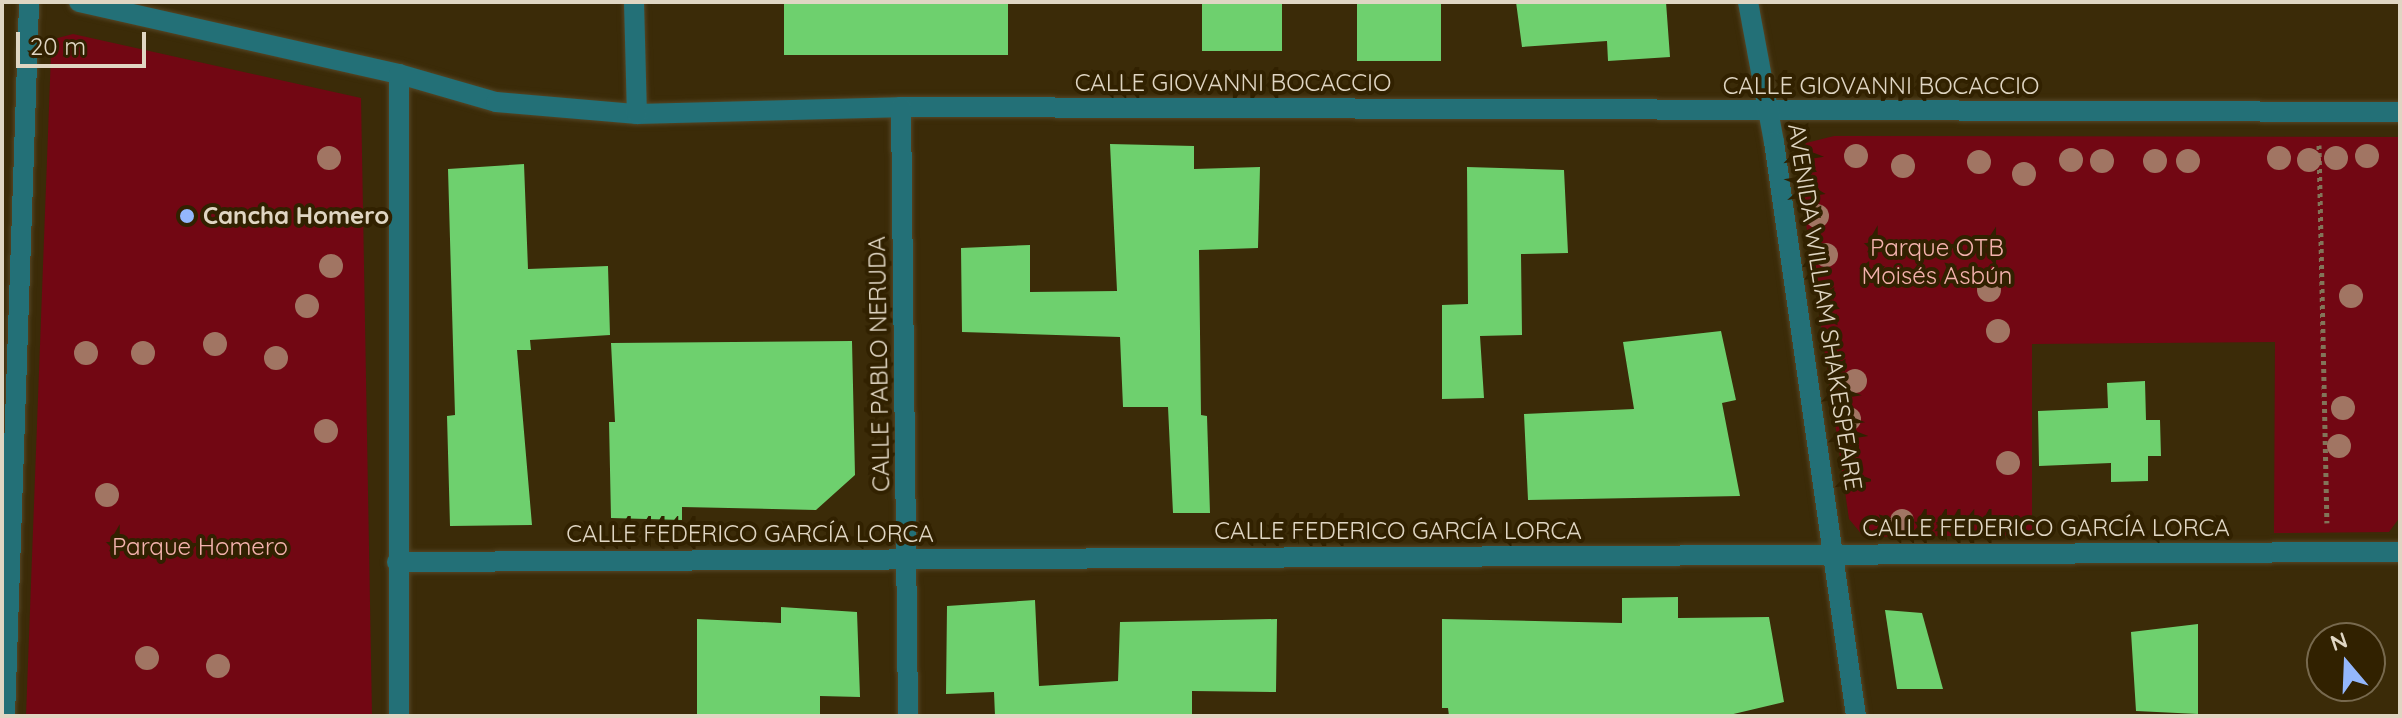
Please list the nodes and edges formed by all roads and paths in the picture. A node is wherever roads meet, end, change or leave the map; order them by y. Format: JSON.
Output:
{"nodes":[{"id":1,"x":29,"y":2,"type":"edge"},
{"id":2,"x":79,"y":2,"type":"edge"},
{"id":3,"x":634,"y":2,"type":"edge"},
{"id":4,"x":1748,"y":2,"type":"edge"},
{"id":5,"x":399,"y":74,"type":"junction"},
{"id":6,"x":901,"y":107,"type":"junction"},
{"id":7,"x":2319,"y":112,"type":"junction"},
{"id":8,"x":2400,"y":112,"type":"edge"},
{"id":9,"x":1769,"y":113,"type":"junction"},
{"id":10,"x":637,"y":114,"type":"junction"},
{"id":11,"x":2328,"y":552,"type":"junction"},
{"id":12,"x":2400,"y":552,"type":"edge"},
{"id":13,"x":1835,"y":555,"type":"junction"},
{"id":14,"x":908,"y":559,"type":"junction"},
{"id":15,"x":397,"y":562,"type":"junction"},
{"id":16,"x":5,"y":716,"type":"edge"},
{"id":17,"x":399,"y":716,"type":"edge"},
{"id":18,"x":908,"y":716,"type":"edge"},
{"id":19,"x":1856,"y":716,"type":"edge"}],
"edges":[{"from":1,"to":16,"type":"street"},
{"from":2,"to":5,"type":"street","name":"CALLE GIOVANNI BOCACCIO"},
{"from":3,"to":10,"type":"street"},
{"from":4,"to":9,"type":"street","name":"AVENIDA WILLIAM SHAKESPEARE"},
{"from":5,"to":10,"type":"street","name":"CALLE GIOVANNI BOCACCIO"},
{"from":5,"to":15,"type":"street"},
{"from":6,"to":9,"type":"street","name":"CALLE GIOVANNI BOCACCIO"},
{"from":6,"to":10,"type":"street","name":"CALLE GIOVANNI BOCACCIO"},
{"from":6,"to":14,"type":"street","name":"CALLE PABLO NERUDA"},
{"from":7,"to":8,"type":"street","name":"CALLE GIOVANNI BOCACCIO"},
{"from":7,"to":9,"type":"street","name":"CALLE GIOVANNI BOCACCIO"},
{"from":7,"to":11,"type":"path"},
{"from":9,"to":13,"type":"street","name":"AVENIDA WILLIAM SHAKESPEARE"},
{"from":11,"to":12,"type":"street","name":"CALLE FEDERICO GARCÍA LORCA"},
{"from":11,"to":13,"type":"street","name":"CALLE FEDERICO GARCÍA LORCA"},
{"from":13,"to":14,"type":"street","name":"CALLE FEDERICO GARCÍA LORCA"},
{"from":13,"to":19,"type":"street","name":"AVENIDA WILLIAM SHAKESPEARE"},
{"from":14,"to":15,"type":"street","name":"CALLE FEDERICO GARCÍA LORCA"},
{"from":14,"to":18,"type":"street","name":"CALLE PABLO NERUDA"},
{"from":15,"to":17,"type":"street"}]}
